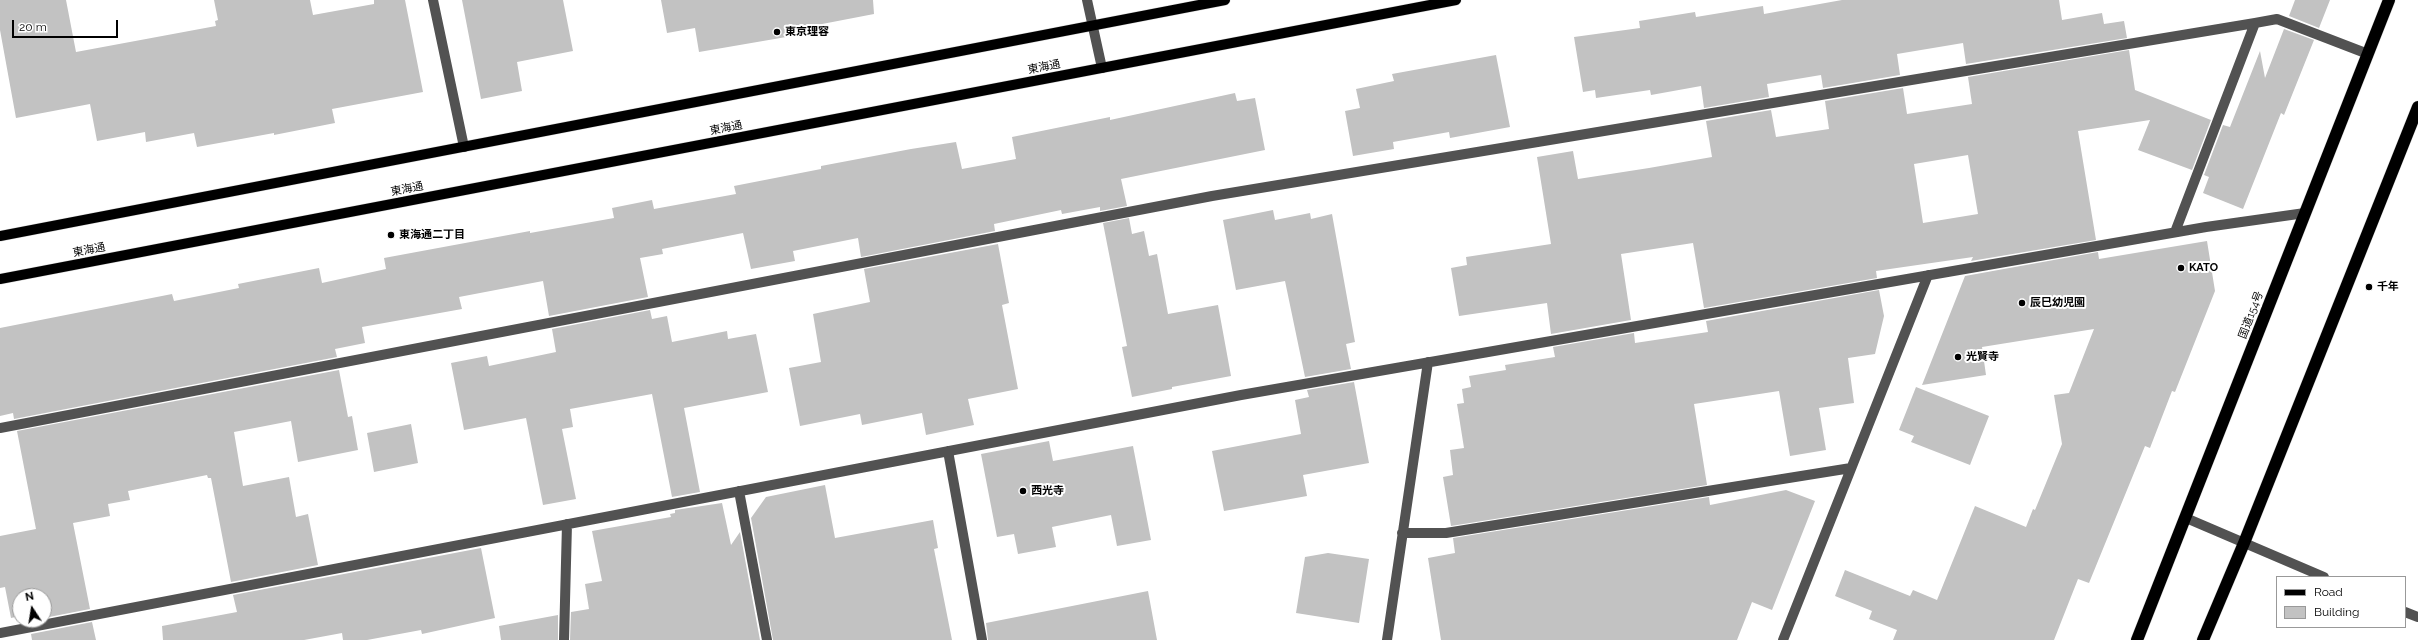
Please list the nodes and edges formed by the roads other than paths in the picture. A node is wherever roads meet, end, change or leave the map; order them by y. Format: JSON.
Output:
{"nodes":[{"id":1,"x":433,"y":0,"type":"edge"},
{"id":2,"x":1087,"y":0,"type":"edge"},
{"id":3,"x":1225,"y":0,"type":"edge"},
{"id":4,"x":1456,"y":0,"type":"edge"},
{"id":5,"x":2389,"y":0,"type":"edge"},
{"id":6,"x":2255,"y":23,"type":"junction"},
{"id":7,"x":1093,"y":25,"type":"junction"},
{"id":8,"x":2368,"y":54,"type":"junction"},
{"id":9,"x":1102,"y":68,"type":"junction"},
{"id":10,"x":2418,"y":107,"type":"edge"},
{"id":11,"x":464,"y":147,"type":"junction"},
{"id":12,"x":2305,"y":213,"type":"junction"},
{"id":13,"x":2175,"y":232,"type":"junction"},
{"id":14,"x":0,"y":236,"type":"edge"},
{"id":15,"x":1928,"y":275,"type":"junction"},
{"id":16,"x":0,"y":279,"type":"edge"},
{"id":17,"x":1428,"y":362,"type":"junction"},
{"id":18,"x":0,"y":428,"type":"edge"},
{"id":19,"x":948,"y":451,"type":"junction"},
{"id":20,"x":1851,"y":468,"type":"junction"},
{"id":21,"x":739,"y":491,"type":"junction"},
{"id":22,"x":2186,"y":518,"type":"junction"},
{"id":23,"x":567,"y":524,"type":"junction"},
{"id":24,"x":1402,"y":533,"type":"junction"},
{"id":25,"x":2244,"y":543,"type":"junction"},
{"id":26,"x":2322,"y":576,"type":"edge"},
{"id":27,"x":2406,"y":612,"type":"edge"},
{"id":28,"x":2418,"y":617,"type":"edge"},
{"id":29,"x":0,"y":633,"type":"edge"},
{"id":30,"x":564,"y":640,"type":"edge"},
{"id":31,"x":767,"y":640,"type":"edge"},
{"id":32,"x":982,"y":640,"type":"edge"},
{"id":33,"x":1387,"y":640,"type":"edge"},
{"id":34,"x":1783,"y":640,"type":"edge"},
{"id":35,"x":2137,"y":640,"type":"edge"},
{"id":36,"x":2203,"y":640,"type":"edge"}],
"edges":[{"from":1,"to":11,"type":"street"},
{"from":2,"to":7,"type":"street"},
{"from":3,"to":7,"type":"main road"},
{"from":4,"to":9,"type":"main road","name":"東海通"},
{"from":5,"to":8,"type":"highway","name":"国道154号"},
{"from":6,"to":8,"type":"street"},
{"from":6,"to":13,"type":"street"},
{"from":6,"to":18,"type":"street"},
{"from":7,"to":9,"type":"street"},
{"from":7,"to":11,"type":"main road"},
{"from":8,"to":12,"type":"highway","name":"国道154号"},
{"from":9,"to":16,"type":"main road","name":"東海通"},
{"from":10,"to":25,"type":"highway"},
{"from":11,"to":14,"type":"main road"},
{"from":12,"to":13,"type":"street"},
{"from":12,"to":22,"type":"highway","name":"国道154号"},
{"from":13,"to":15,"type":"street"},
{"from":15,"to":17,"type":"street"},
{"from":15,"to":20,"type":"street"},
{"from":17,"to":19,"type":"street"},
{"from":17,"to":24,"type":"street"},
{"from":19,"to":21,"type":"street"},
{"from":19,"to":32,"type":"street"},
{"from":20,"to":24,"type":"street"},
{"from":20,"to":34,"type":"street"},
{"from":21,"to":23,"type":"street"},
{"from":21,"to":31,"type":"street"},
{"from":22,"to":25,"type":"street"},
{"from":22,"to":35,"type":"highway","name":"国道154号"},
{"from":23,"to":29,"type":"street"},
{"from":23,"to":30,"type":"street"},
{"from":24,"to":33,"type":"street"},
{"from":25,"to":26,"type":"street"},
{"from":25,"to":36,"type":"highway"},
{"from":27,"to":28,"type":"street"}]}
